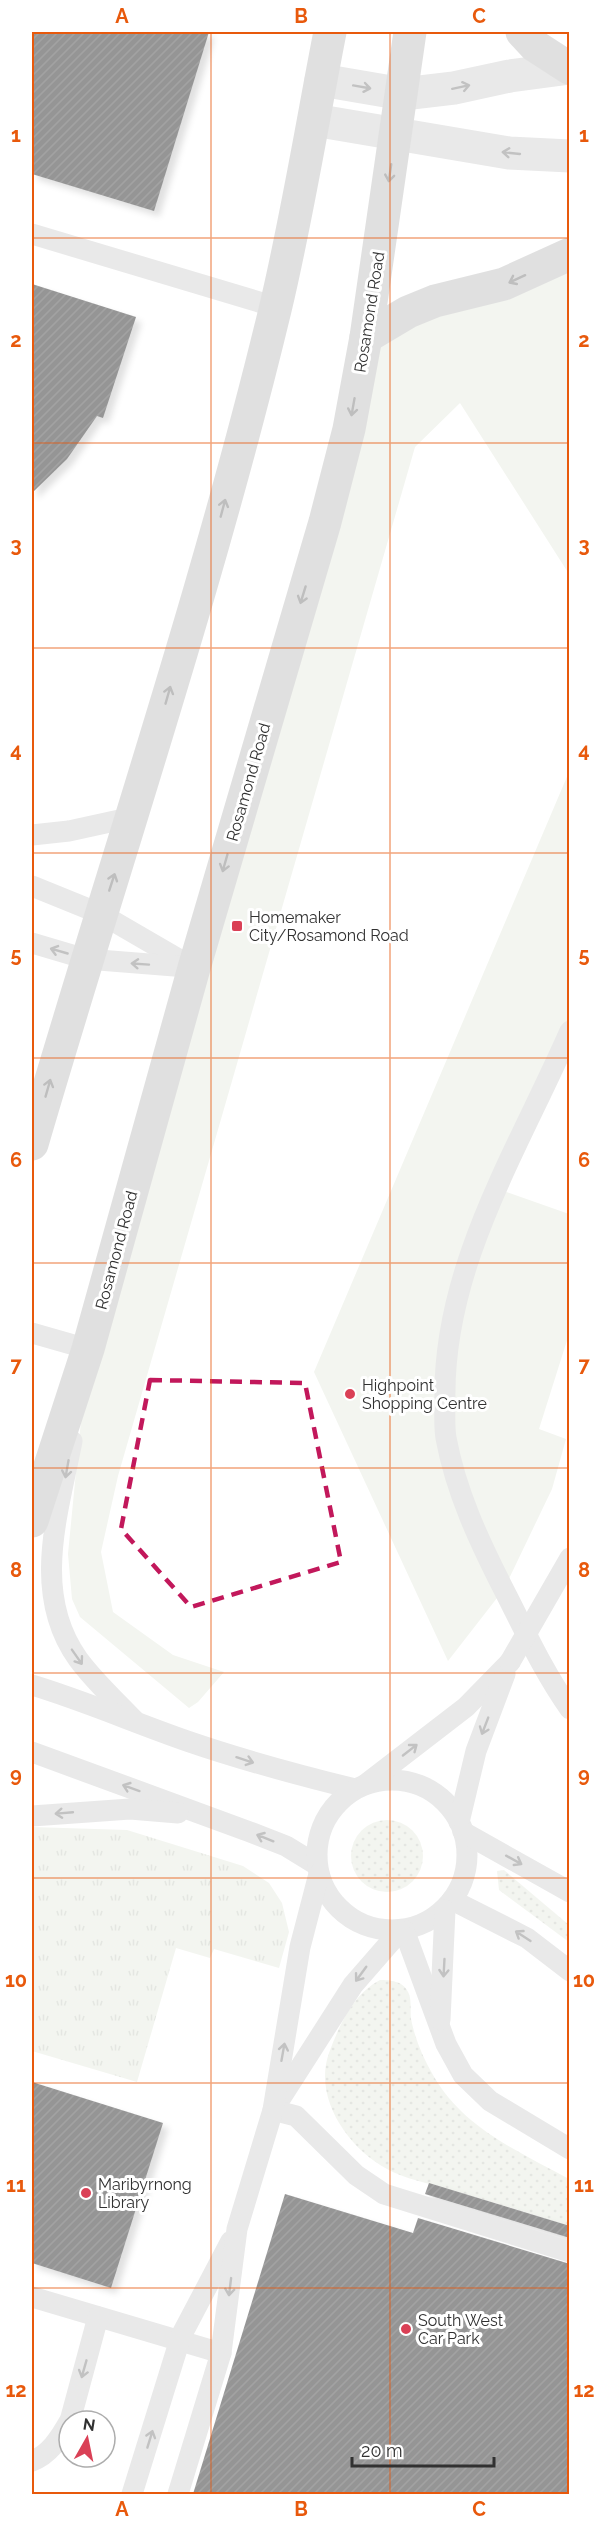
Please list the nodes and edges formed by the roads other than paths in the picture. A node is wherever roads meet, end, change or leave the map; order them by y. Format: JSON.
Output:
{"nodes":[{"id":1,"x":330,"y":32,"type":"edge"},
{"id":2,"x":410,"y":32,"type":"edge"},
{"id":3,"x":522,"y":32,"type":"edge"},
{"id":4,"x":569,"y":68,"type":"edge"},
{"id":5,"x":321,"y":80,"type":"junction"},
{"id":6,"x":403,"y":94,"type":"junction"},
{"id":7,"x":314,"y":120,"type":"junction"},
{"id":8,"x":396,"y":134,"type":"junction"},
{"id":9,"x":570,"y":156,"type":"edge"},
{"id":10,"x":32,"y":234,"type":"edge"},
{"id":11,"x":570,"y":254,"type":"edge"},
{"id":12,"x":276,"y":307,"type":"junction"},
{"id":13,"x":366,"y":337,"type":"junction"},
{"id":14,"x":133,"y":816,"type":"junction"},
{"id":15,"x":32,"y":835,"type":"edge"},
{"id":16,"x":32,"y":886,"type":"edge"},
{"id":17,"x":101,"y":914,"type":"junction"},
{"id":18,"x":32,"y":943,"type":"edge"},
{"id":19,"x":86,"y":959,"type":"junction"},
{"id":20,"x":194,"y":968,"type":"junction"},
{"id":21,"x":570,"y":1031,"type":"edge"},
{"id":22,"x":32,"y":1144,"type":"edge"},
{"id":23,"x":32,"y":1333,"type":"edge"},
{"id":24,"x":88,"y":1349,"type":"junction"},
{"id":25,"x":32,"y":1521,"type":"edge"},
{"id":26,"x":570,"y":1558,"type":"edge"},
{"id":27,"x":510,"y":1662,"type":"junction"},
{"id":28,"x":32,"y":1685,"type":"edge"},
{"id":29,"x":570,"y":1709,"type":"edge"},
{"id":30,"x":134,"y":1720,"type":"junction"},
{"id":31,"x":32,"y":1752,"type":"edge"},
{"id":32,"x":360,"y":1787,"type":"junction"},
{"id":33,"x":206,"y":1815,"type":"junction"},
{"id":34,"x":32,"y":1816,"type":"edge"},
{"id":35,"x":461,"y":1827,"type":"junction"},
{"id":36,"x":318,"y":1869,"type":"junction"},
{"id":37,"x":570,"y":1892,"type":"edge"},
{"id":38,"x":448,"y":1905,"type":"junction"},
{"id":39,"x":402,"y":1930,"type":"junction"},
{"id":40,"x":570,"y":1971,"type":"edge"},
{"id":41,"x":440,"y":2026,"type":"junction"},
{"id":42,"x":273,"y":2110,"type":"junction"},
{"id":43,"x":570,"y":2149,"type":"edge"},
{"id":44,"x":237,"y":2229,"type":"junction"},
{"id":45,"x":570,"y":2252,"type":"edge"},
{"id":46,"x":32,"y":2297,"type":"edge"},
{"id":47,"x":98,"y":2317,"type":"junction"},
{"id":48,"x":180,"y":2341,"type":"junction"},
{"id":49,"x":221,"y":2353,"type":"junction"},
{"id":50,"x":72,"y":2409,"type":"edge"},
{"id":51,"x":57,"y":2439,"type":"edge"},
{"id":52,"x":32,"y":2461,"type":"edge"},
{"id":53,"x":132,"y":2494,"type":"edge"},
{"id":54,"x":178,"y":2494,"type":"edge"}],
"edges":[{"from":1,"to":5,"type":"street"},
{"from":2,"to":6,"type":"street","name":"Rosamond Road"},
{"from":3,"to":4,"type":"street"},
{"from":6,"to":4,"type":"street","one_way":true},
{"from":5,"to":6,"type":"street","one_way":true},
{"from":5,"to":7,"type":"street"},
{"from":6,"to":8,"type":"street","name":"Rosamond Road"},
{"from":7,"to":8,"type":"street"},
{"from":7,"to":12,"type":"street"},
{"from":9,"to":8,"type":"street","one_way":true},
{"from":8,"to":13,"type":"street","name":"Rosamond Road","one_way":true},
{"from":10,"to":12,"type":"lane"},
{"from":11,"to":13,"type":"street","one_way":true},
{"from":14,"to":12,"type":"street","one_way":true},
{"from":13,"to":20,"type":"street","name":"Rosamond Road","one_way":true},
{"from":14,"to":15,"type":"lane"},
{"from":17,"to":14,"type":"street","one_way":true},
{"from":16,"to":17,"type":"lane"},
{"from":17,"to":19,"type":"street"},
{"from":17,"to":20,"type":"lane"},
{"from":19,"to":18,"type":"lane","one_way":true},
{"from":20,"to":19,"type":"lane","one_way":true},
{"from":22,"to":19,"type":"street","one_way":true},
{"from":20,"to":24,"type":"street","name":"Rosamond Road"},
{"from":21,"to":29,"type":"lane"},
{"from":23,"to":24,"type":"lane"},
{"from":24,"to":25,"type":"street","name":"Rosamond Road"},
{"from":24,"to":30,"type":"lane","one_way":true},
{"from":26,"to":27,"type":"lane","bridge":true},
{"from":32,"to":27,"type":"lane","one_way":true},
{"from":27,"to":35,"type":"lane","one_way":true},
{"from":28,"to":30,"type":"lane"},
{"from":30,"to":32,"type":"lane","one_way":true},
{"from":33,"to":31,"type":"lane","one_way":true},
{"from":32,"to":35,"type":"lane"},
{"from":32,"to":36,"type":"lane"},
{"from":33,"to":34,"type":"lane","one_way":true},
{"from":36,"to":33,"type":"lane","one_way":true},
{"from":35,"to":37,"type":"lane","one_way":true},
{"from":35,"to":38,"type":"lane"},
{"from":36,"to":39,"type":"lane"},
{"from":42,"to":36,"type":"lane","one_way":true},
{"from":38,"to":39,"type":"lane"},
{"from":40,"to":38,"type":"lane","one_way":true},
{"from":38,"to":41,"type":"lane","one_way":true},
{"from":39,"to":41,"type":"lane"},
{"from":39,"to":42,"type":"lane","one_way":true},
{"from":41,"to":43,"type":"lane"},
{"from":42,"to":44,"type":"lane"},
{"from":42,"to":45,"type":"lane"},
{"from":44,"to":48,"type":"lane"},
{"from":44,"to":49,"type":"lane","one_way":true},
{"from":46,"to":47,"type":"lane"},
{"from":47,"to":48,"type":"lane"},
{"from":47,"to":50,"type":"lane","one_way":true},
{"from":48,"to":49,"type":"lane"},
{"from":53,"to":48,"type":"lane","one_way":true},
{"from":49,"to":54,"type":"lane"},
{"from":51,"to":52,"type":"lane"}]}
